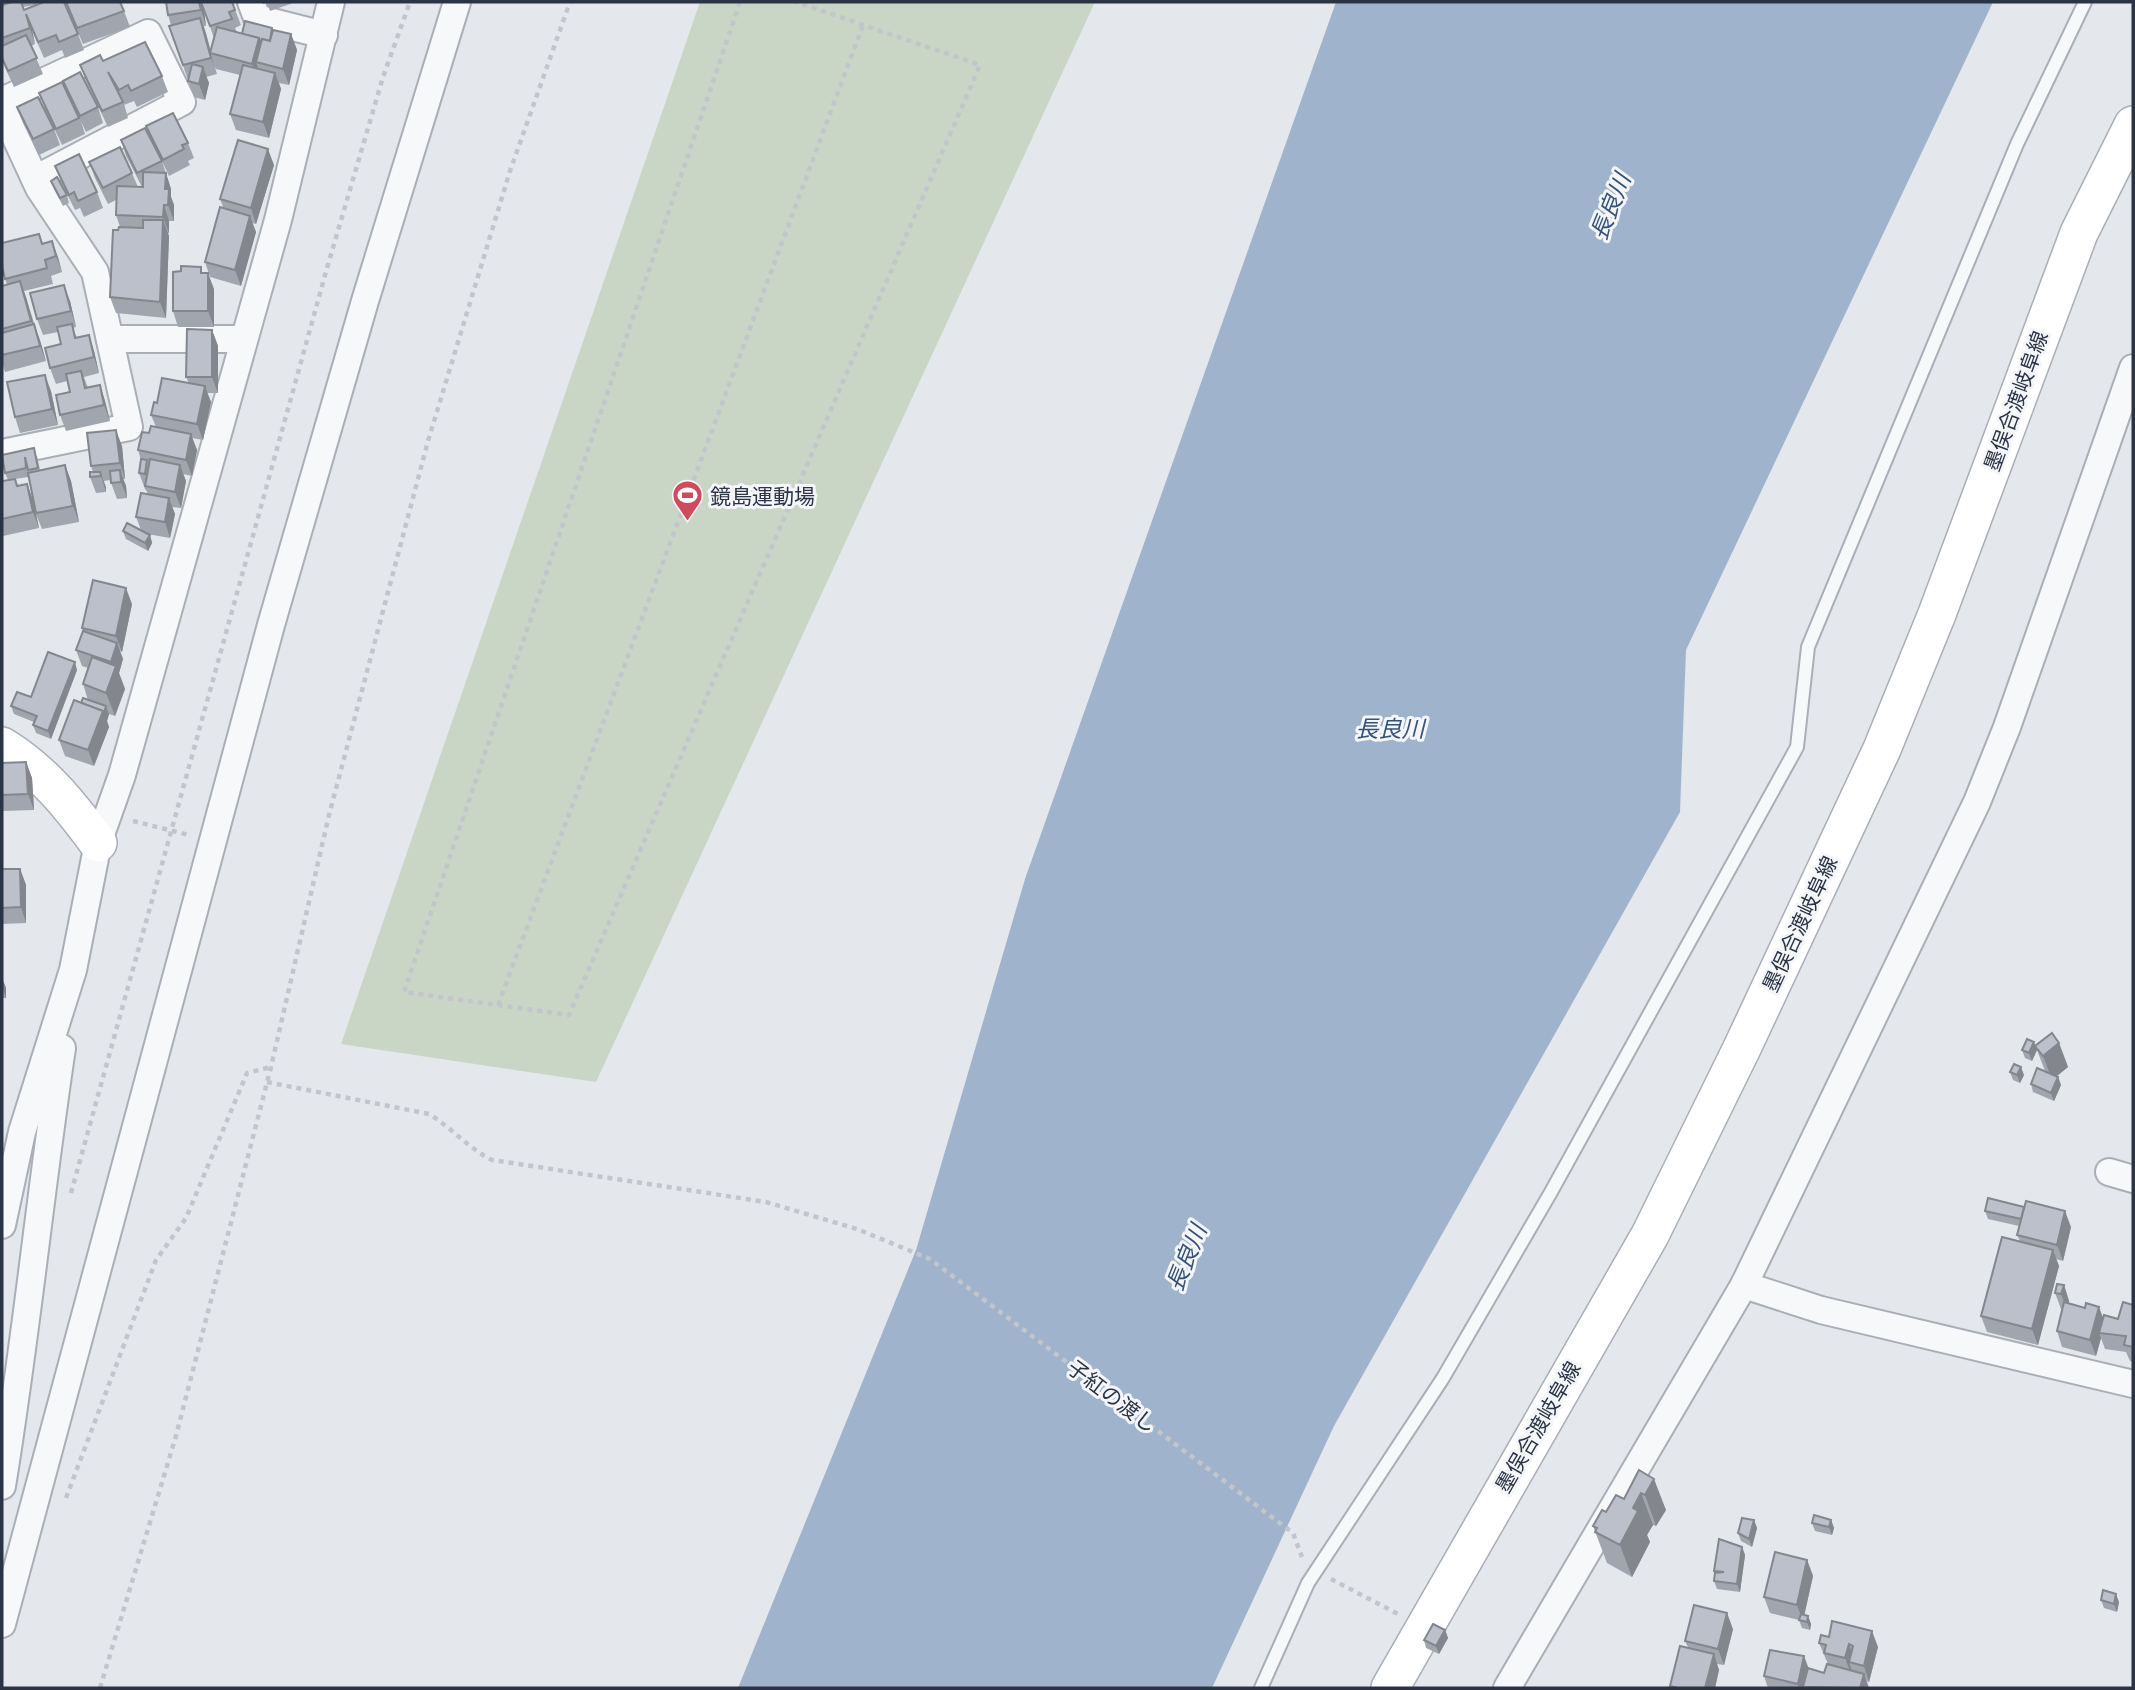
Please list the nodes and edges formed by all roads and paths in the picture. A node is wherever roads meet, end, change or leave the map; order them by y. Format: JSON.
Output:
{"nodes":[{"id":1,"x":251,"y":2,"type":"edge"},
{"id":2,"x":331,"y":2,"type":"edge"},
{"id":3,"x":410,"y":2,"type":"edge"},
{"id":4,"x":457,"y":2,"type":"edge"},
{"id":5,"x":570,"y":2,"type":"edge"},
{"id":6,"x":740,"y":2,"type":"edge"},
{"id":7,"x":796,"y":2,"type":"edge"},
{"id":8,"x":2085,"y":2,"type":"edge"},
{"id":9,"x":863,"y":25,"type":"junction"},
{"id":10,"x":324,"y":35,"type":"junction"},
{"id":11,"x":2,"y":101,"type":"edge"},
{"id":12,"x":2,"y":108,"type":"edge"},
{"id":13,"x":2133,"y":125,"type":"edge"},
{"id":14,"x":35,"y":179,"type":"junction"},
{"id":15,"x":110,"y":339,"type":"junction"},
{"id":16,"x":244,"y":339,"type":"junction"},
{"id":17,"x":2133,"y":368,"type":"edge"},
{"id":18,"x":2,"y":453,"type":"edge"},
{"id":19,"x":2,"y":746,"type":"edge"},
{"id":20,"x":103,"y":829,"type":"junction"},
{"id":21,"x":171,"y":831,"type":"junction"},
{"id":22,"x":213,"y":841,"type":"junction"},
{"id":23,"x":73,"y":970,"type":"junction"},
{"id":24,"x":498,"y":1005,"type":"junction"},
{"id":25,"x":271,"y":1067,"type":"junction"},
{"id":26,"x":267,"y":1082,"type":"junction"},
{"id":27,"x":70,"y":1197,"type":"dead end"},
{"id":28,"x":2,"y":1225,"type":"edge"},
{"id":29,"x":1744,"y":1285,"type":"junction"},
{"id":30,"x":2133,"y":1384,"type":"edge"},
{"id":31,"x":2,"y":1486,"type":"edge"},
{"id":32,"x":63,"y":1506,"type":"dead end"},
{"id":33,"x":1293,"y":1533,"type":"dead end"},
{"id":34,"x":1317,"y":1570,"type":"junction"},
{"id":35,"x":3,"y":1610,"type":"edge"},
{"id":36,"x":1424,"y":1626,"type":"junction"},
{"id":37,"x":100,"y":1688,"type":"edge"},
{"id":38,"x":1262,"y":1688,"type":"edge"},
{"id":39,"x":1390,"y":1688,"type":"edge"},
{"id":40,"x":1507,"y":1688,"type":"edge"}],
"edges":[{"from":1,"to":10,"type":"street"},
{"from":2,"to":10,"type":"street"},
{"from":3,"to":21,"type":"path"},
{"from":4,"to":22,"type":"street"},
{"from":5,"to":25,"type":"path"},
{"from":6,"to":24,"type":"path"},
{"from":7,"to":9,"type":"path"},
{"from":8,"to":34,"type":"lane"},
{"from":9,"to":24,"type":"path"},
{"from":9,"to":24,"type":"path"},
{"from":10,"to":16,"type":"street"},
{"from":11,"to":14,"type":"street"},
{"from":12,"to":14,"type":"street"},
{"from":13,"to":36,"type":"main road","name":"墨俣合渡岐阜線"},
{"from":14,"to":15,"type":"street"},
{"from":15,"to":16,"type":"street"},
{"from":15,"to":18,"type":"street"},
{"from":16,"to":20,"type":"street"},
{"from":17,"to":29,"type":"street"},
{"from":19,"to":20,"type":"main road"},
{"from":20,"to":21,"type":"path"},
{"from":20,"to":23,"type":"street"},
{"from":21,"to":22,"type":"path"},
{"from":21,"to":27,"type":"path"},
{"from":22,"to":35,"type":"street"},
{"from":23,"to":28,"type":"street"},
{"from":23,"to":31,"type":"street"},
{"from":25,"to":26,"type":"path"},
{"from":25,"to":32,"type":"path"},
{"from":26,"to":33,"type":"path","name":"子紅の渡し"},
{"from":26,"to":37,"type":"path"},
{"from":29,"to":30,"type":"street"},
{"from":29,"to":40,"type":"street"},
{"from":34,"to":36,"type":"path"},
{"from":34,"to":38,"type":"lane"},
{"from":36,"to":39,"type":"main road","name":"墨俣合渡岐阜線"}]}
